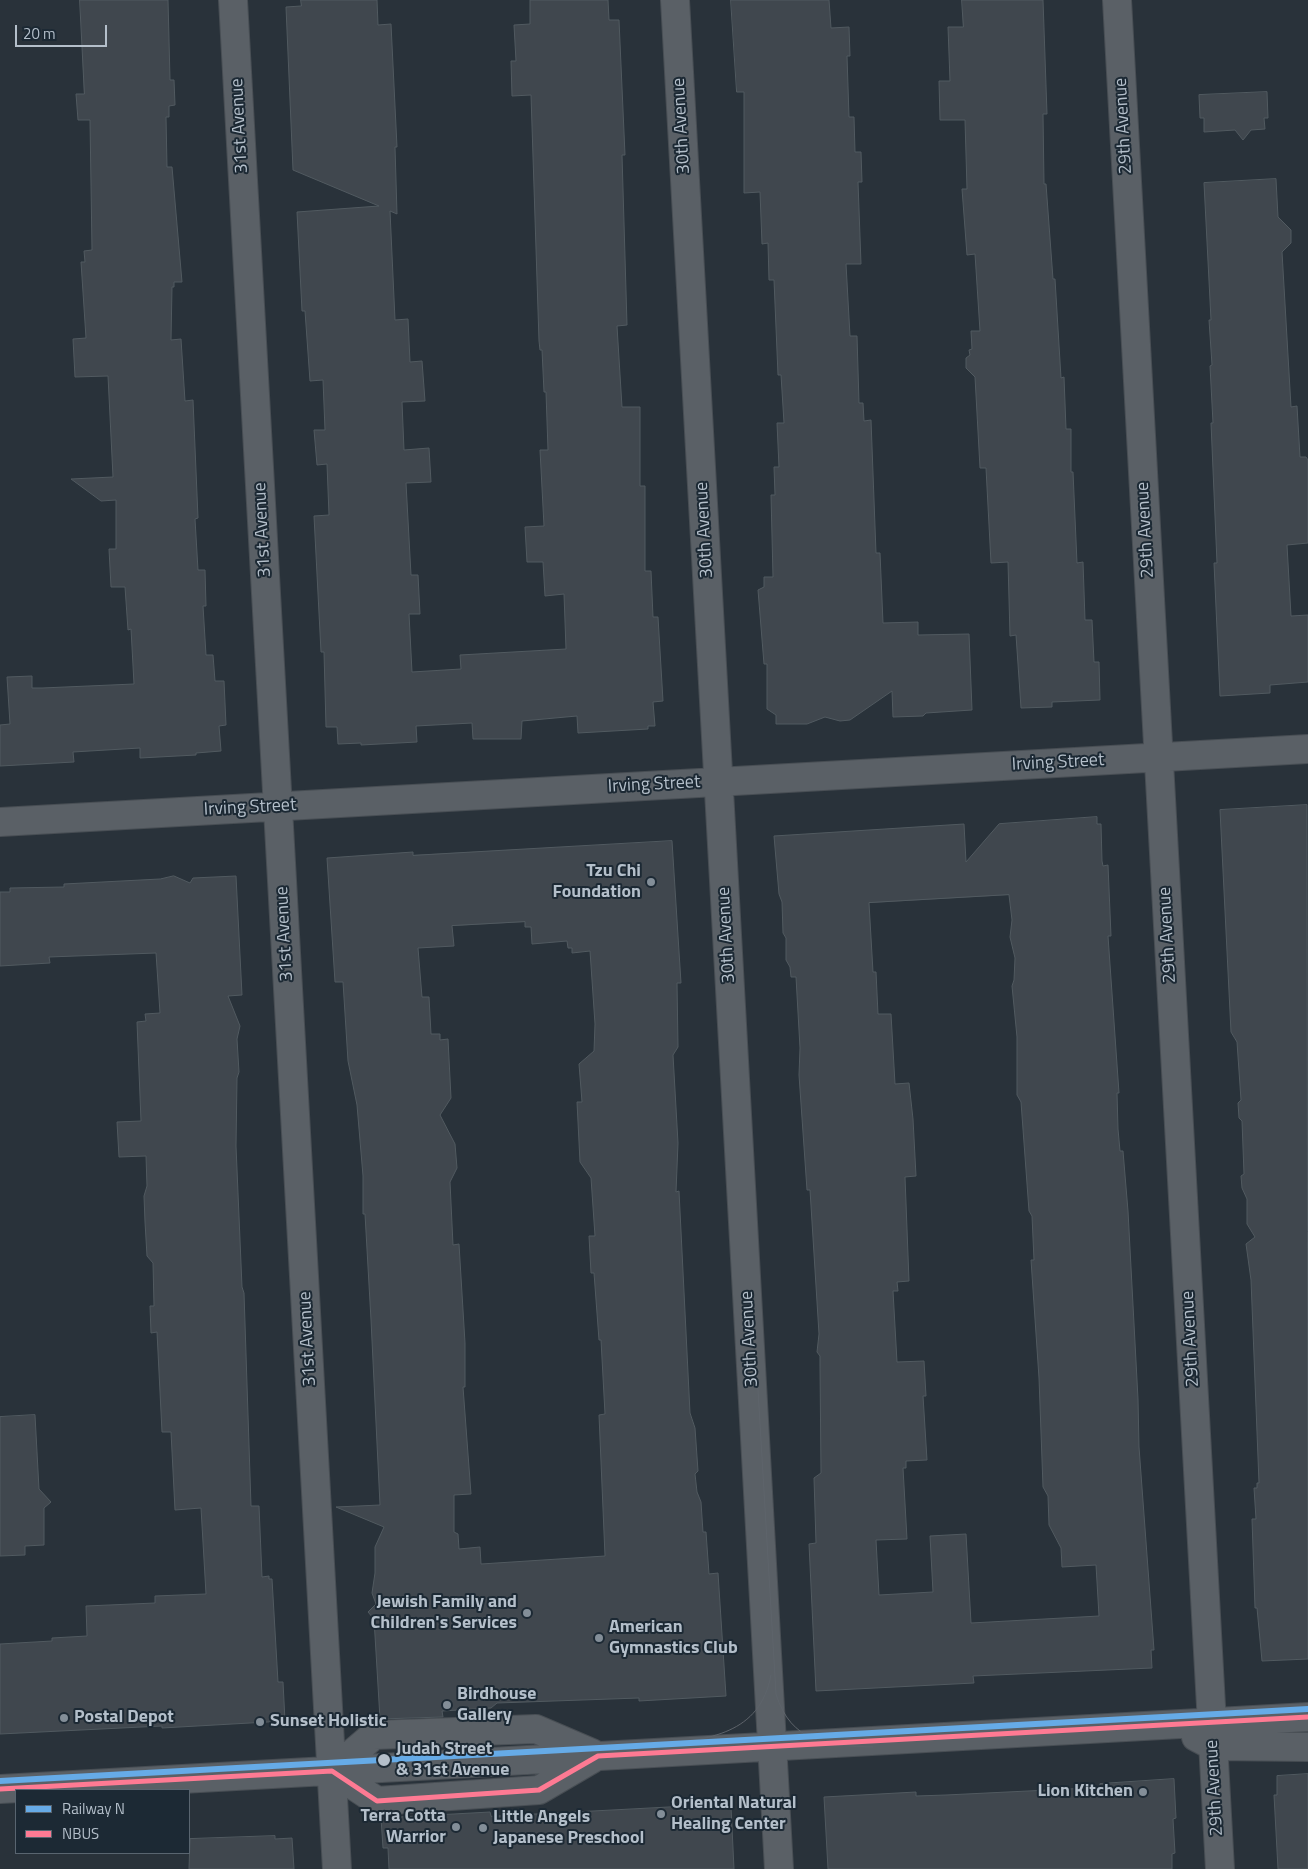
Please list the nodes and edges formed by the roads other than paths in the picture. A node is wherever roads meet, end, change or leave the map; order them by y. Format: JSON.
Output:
{"nodes":[{"id":1,"x":233,"y":0,"type":"edge"},
{"id":2,"x":675,"y":0,"type":"edge"},
{"id":3,"x":1116,"y":0,"type":"edge"},
{"id":4,"x":1308,"y":749,"type":"edge"},
{"id":5,"x":1158,"y":757,"type":"junction"},
{"id":6,"x":719,"y":782,"type":"junction"},
{"id":7,"x":278,"y":806,"type":"junction"},
{"id":8,"x":0,"y":822,"type":"edge"},
{"id":9,"x":1308,"y":1717,"type":"edge"},
{"id":10,"x":1212,"y":1734,"type":"junction"},
{"id":11,"x":772,"y":1746,"type":"junction"},
{"id":12,"x":1308,"y":1747,"type":"edge"},
{"id":13,"x":332,"y":1771,"type":"junction"},
{"id":14,"x":0,"y":1789,"type":"edge"},
{"id":15,"x":337,"y":1869,"type":"edge"},
{"id":16,"x":779,"y":1869,"type":"edge"},
{"id":17,"x":1220,"y":1869,"type":"edge"}],
"edges":[{"from":1,"to":7,"type":"street","name":"31st Avenue"},
{"from":2,"to":6,"type":"street","name":"30th Avenue"},
{"from":3,"to":5,"type":"street","name":"29th Avenue"},
{"from":4,"to":5,"type":"street","name":"Irving Street"},
{"from":5,"to":6,"type":"street","name":"Irving Street"},
{"from":5,"to":10,"type":"street","name":"29th Avenue"},
{"from":6,"to":7,"type":"street","name":"Irving Street"},
{"from":6,"to":11,"type":"street","name":"30th Avenue"},
{"from":7,"to":8,"type":"street","name":"Irving Street"},
{"from":7,"to":13,"type":"street","name":"31st Avenue"},
{"from":9,"to":10,"type":"street"},
{"from":10,"to":11,"type":"street"},
{"from":10,"to":12,"type":"street"},
{"from":10,"to":17,"type":"street","name":"29th Avenue"},
{"from":11,"to":13,"type":"street"},
{"from":11,"to":16,"type":"street","name":"30th Avenue"},
{"from":13,"to":14,"type":"street"},
{"from":13,"to":15,"type":"street","name":"31st Avenue"}]}
